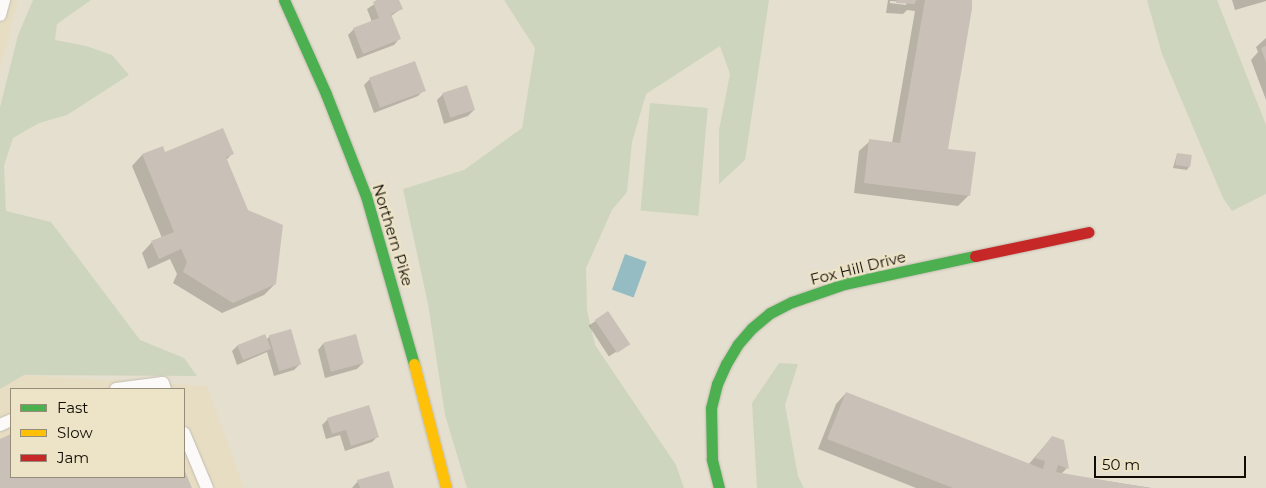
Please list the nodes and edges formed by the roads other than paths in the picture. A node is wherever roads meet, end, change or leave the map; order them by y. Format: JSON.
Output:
{"nodes":[{"id":1,"x":4,"y":0,"type":"edge"},
{"id":2,"x":284,"y":0,"type":"edge"},
{"id":3,"x":0,"y":15,"type":"edge"},
{"id":4,"x":1089,"y":232,"type":"dead end"},
{"id":5,"x":125,"y":388,"type":"edge"},
{"id":6,"x":165,"y":388,"type":"edge"},
{"id":7,"x":185,"y":435,"type":"edge"},
{"id":8,"x":207,"y":488,"type":"edge"},
{"id":9,"x":446,"y":488,"type":"edge"},
{"id":10,"x":719,"y":488,"type":"edge"}],
"edges":[{"from":1,"to":3,"type":"lane"},
{"from":2,"to":9,"type":"street","name":"Northern Pike"},
{"from":4,"to":10,"type":"street","name":"Fox Hill Drive"},
{"from":5,"to":6,"type":"lane"},
{"from":7,"to":8,"type":"lane"}]}
